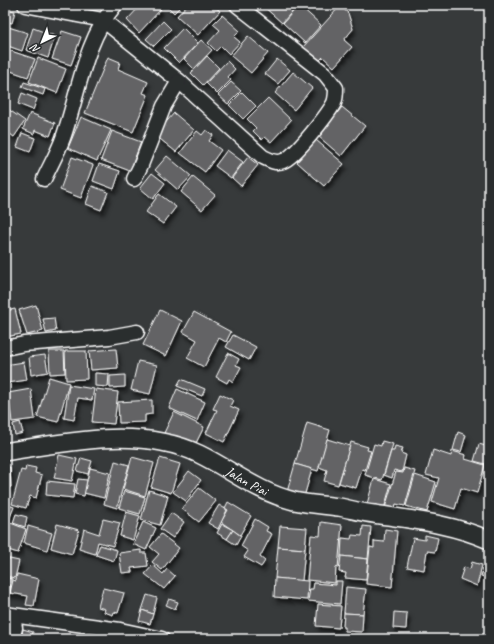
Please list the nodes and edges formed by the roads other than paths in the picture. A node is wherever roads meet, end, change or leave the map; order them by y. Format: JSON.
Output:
{"nodes":[{"id":1,"x":25,"y":5,"type":"edge"},
{"id":2,"x":115,"y":5,"type":"edge"},
{"id":3,"x":237,"y":5,"type":"edge"},
{"id":4,"x":103,"y":20,"type":"junction"},
{"id":5,"x":179,"y":81,"type":"junction"},
{"id":6,"x":44,"y":179,"type":"dead end"},
{"id":7,"x":134,"y":179,"type":"dead end"},
{"id":8,"x":137,"y":332,"type":"dead end"},
{"id":9,"x":5,"y":348,"type":"edge"},
{"id":10,"x":5,"y":452,"type":"edge"},
{"id":11,"x":489,"y":540,"type":"edge"},
{"id":12,"x":9,"y":615,"type":"edge"},
{"id":13,"x":12,"y":639,"type":"edge"},
{"id":14,"x":162,"y":639,"type":"edge"}],
"edges":[{"from":1,"to":4,"type":"street"},
{"from":2,"to":4,"type":"street"},
{"from":3,"to":5,"type":"street"},
{"from":4,"to":5,"type":"street"},
{"from":4,"to":6,"type":"street"},
{"from":5,"to":7,"type":"street"},
{"from":8,"to":9,"type":"street"},
{"from":10,"to":11,"type":"street","name":"Jalan Piai"},
{"from":12,"to":13,"type":"street"},
{"from":12,"to":14,"type":"street"}]}
